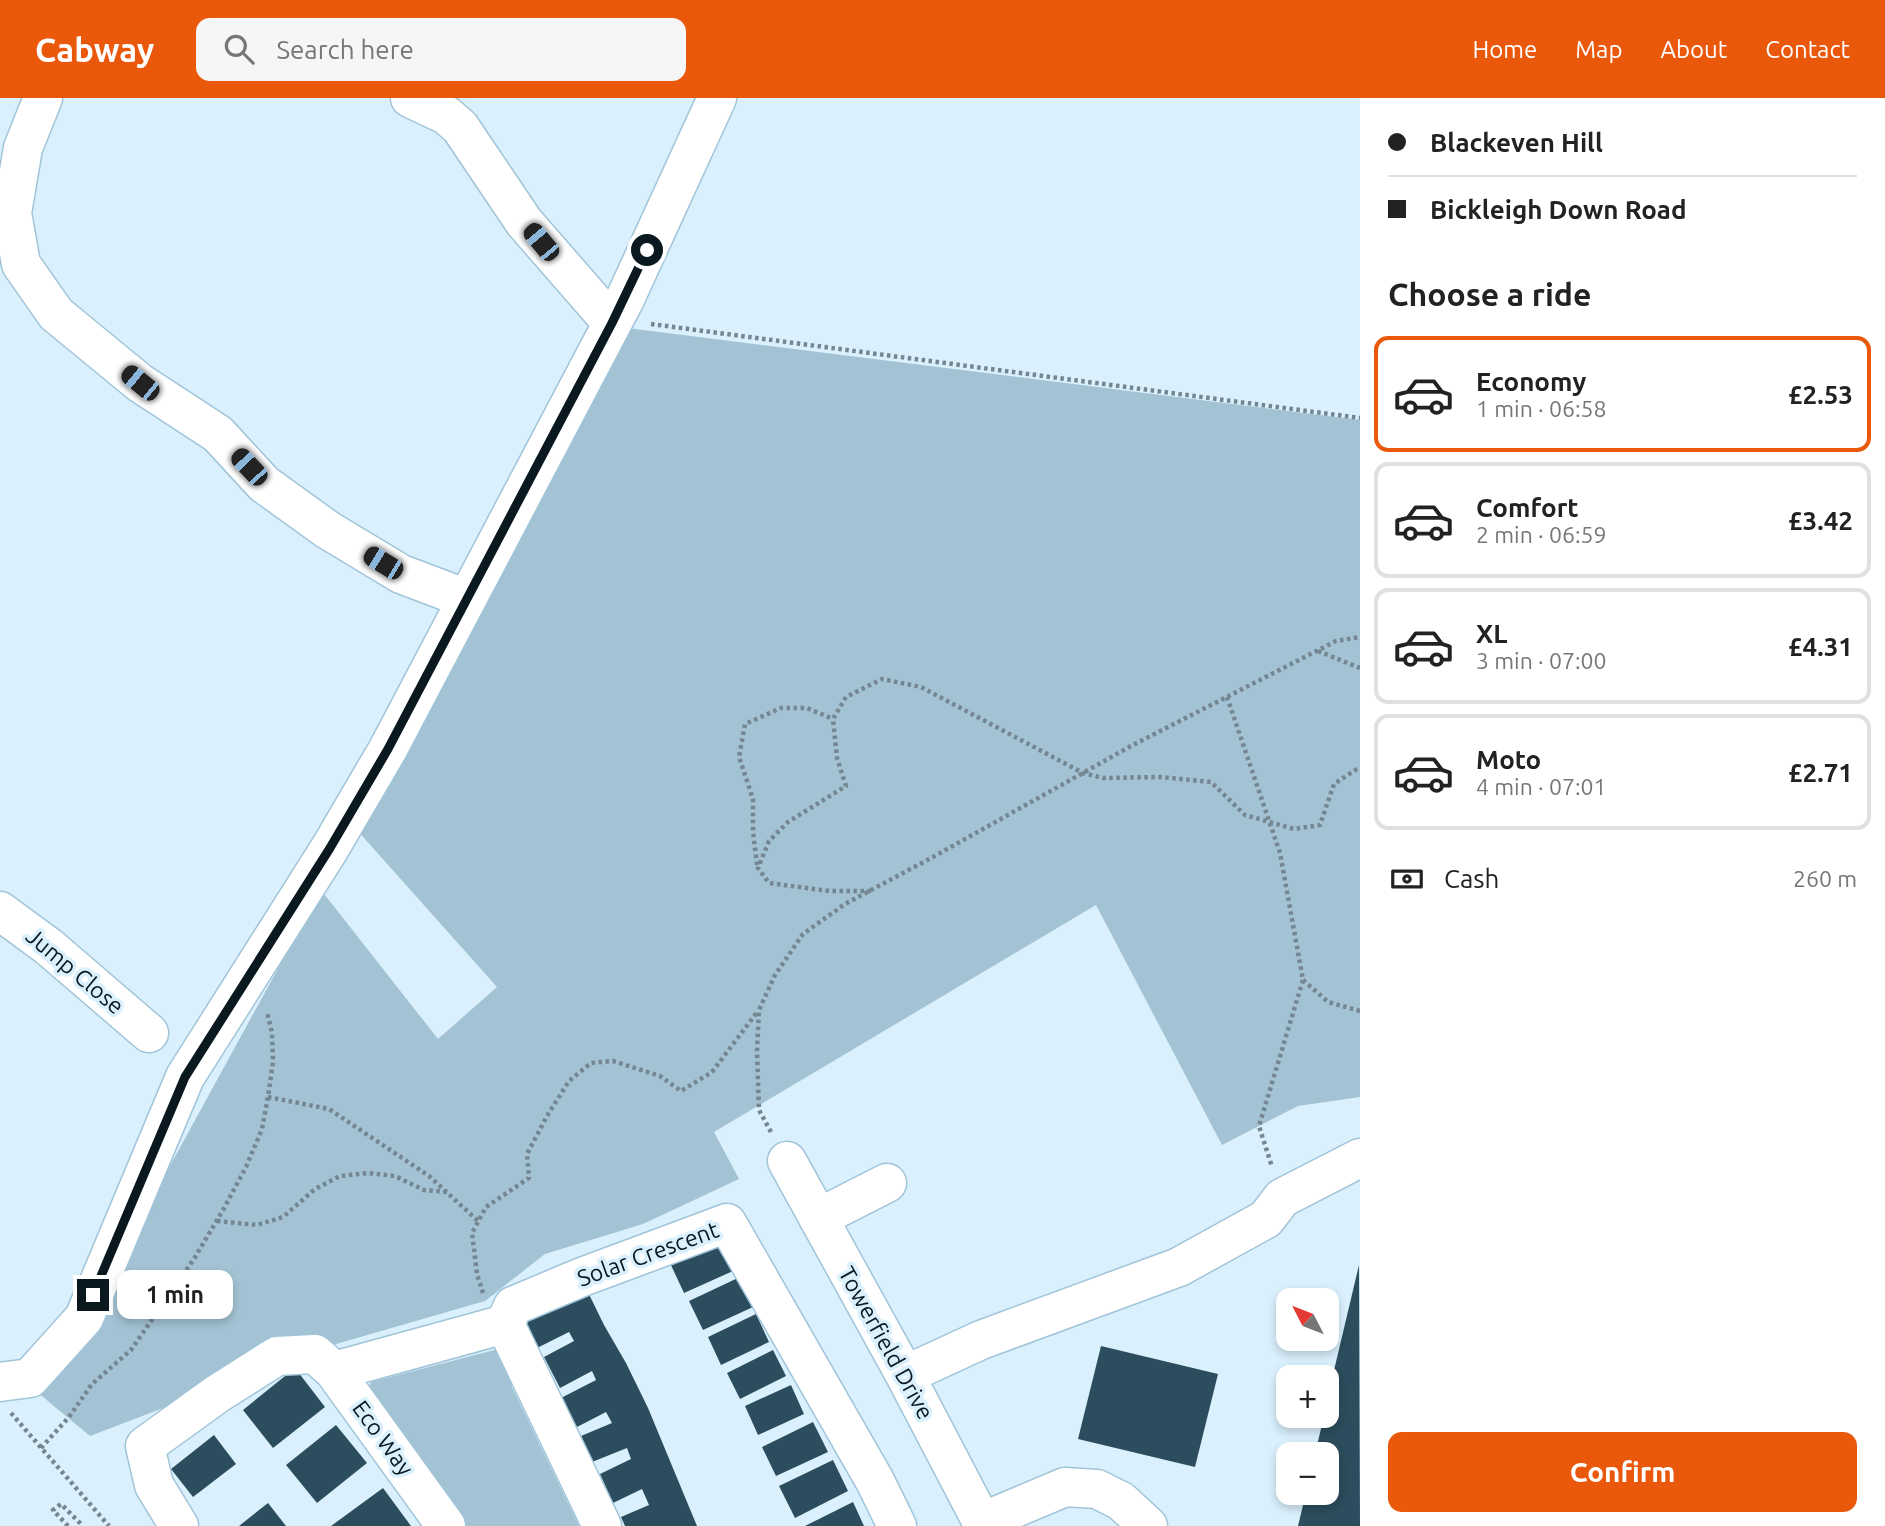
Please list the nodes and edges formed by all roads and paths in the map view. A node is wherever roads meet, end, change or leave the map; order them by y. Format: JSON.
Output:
{"nodes":[{"id":1,"x":43,"y":98,"type":"edge"},
{"id":2,"x":410,"y":98,"type":"edge"},
{"id":3,"x":717,"y":98,"type":"edge"},
{"id":4,"x":618,"y":313,"type":"junction"},
{"id":5,"x":1360,"y":418,"type":"edge"},
{"id":6,"x":467,"y":599,"type":"junction"},
{"id":7,"x":1360,"y":637,"type":"edge"},
{"id":8,"x":1318,"y":651,"type":"junction"},
{"id":9,"x":1360,"y":668,"type":"edge"},
{"id":10,"x":1227,"y":698,"type":"junction"},
{"id":11,"x":832,"y":719,"type":"junction"},
{"id":12,"x":1360,"y":767,"type":"edge"},
{"id":13,"x":1083,"y":773,"type":"junction"},
{"id":14,"x":1270,"y":822,"type":"junction"},
{"id":15,"x":758,"y":868,"type":"junction"},
{"id":16,"x":871,"y":891,"type":"junction"},
{"id":17,"x":0,"y":911,"type":"edge"},
{"id":18,"x":252,"y":970,"type":"junction"},
{"id":19,"x":1303,"y":980,"type":"junction"},
{"id":20,"x":759,"y":1010,"type":"junction"},
{"id":21,"x":1360,"y":1012,"type":"edge"},
{"id":22,"x":149,"y":1033,"type":"dead end"},
{"id":23,"x":268,"y":1097,"type":"junction"},
{"id":24,"x":1360,"y":1158,"type":"edge"},
{"id":25,"x":786,"y":1161,"type":"joint"},
{"id":26,"x":887,"y":1183,"type":"dead end"},
{"id":27,"x":447,"y":1192,"type":"junction"},
{"id":28,"x":1282,"y":1198,"type":"junction"},
{"id":29,"x":818,"y":1218,"type":"junction"},
{"id":30,"x":478,"y":1221,"type":"junction"},
{"id":31,"x":217,"y":1222,"type":"junction"},
{"id":32,"x":505,"y":1324,"type":"junction"},
{"id":33,"x":324,"y":1363,"type":"junction"},
{"id":34,"x":905,"y":1374,"type":"junction"},
{"id":35,"x":5,"y":1397,"type":"edge"},
{"id":36,"x":41,"y":1448,"type":"junction"},
{"id":37,"x":983,"y":1524,"type":"edge"},
{"id":38,"x":68,"y":1526,"type":"edge"},
{"id":39,"x":83,"y":1526,"type":"edge"},
{"id":40,"x":109,"y":1526,"type":"edge"},
{"id":41,"x":179,"y":1526,"type":"edge"},
{"id":42,"x":446,"y":1526,"type":"edge"},
{"id":43,"x":602,"y":1526,"type":"edge"},
{"id":44,"x":897,"y":1526,"type":"edge"},
{"id":45,"x":1148,"y":1526,"type":"edge"}],
"edges":[{"from":1,"to":6,"type":"street"},
{"from":2,"to":4,"type":"street"},
{"from":3,"to":4,"type":"street"},
{"from":4,"to":5,"type":"path"},
{"from":4,"to":6,"type":"street"},
{"from":6,"to":18,"type":"street"},
{"from":7,"to":8,"type":"path"},
{"from":8,"to":9,"type":"path"},
{"from":8,"to":10,"type":"path"},
{"from":10,"to":13,"type":"path"},
{"from":10,"to":14,"type":"path"},
{"from":11,"to":13,"type":"path"},
{"from":11,"to":15,"type":"path"},
{"from":11,"to":15,"type":"path"},
{"from":12,"to":14,"type":"path"},
{"from":13,"to":14,"type":"path"},
{"from":13,"to":16,"type":"path"},
{"from":14,"to":19,"type":"path"},
{"from":15,"to":16,"type":"path"},
{"from":16,"to":20,"type":"path"},
{"from":17,"to":22,"type":"street","name":"Jump Close"},
{"from":18,"to":23,"type":"path"},
{"from":18,"to":35,"type":"street"},
{"from":19,"to":21,"type":"path"},
{"from":19,"to":28,"type":"path"},
{"from":20,"to":25,"type":"path"},
{"from":20,"to":30,"type":"path"},
{"from":23,"to":27,"type":"path"},
{"from":23,"to":31,"type":"path"},
{"from":24,"to":28,"type":"street"},
{"from":25,"to":29,"type":"street","name":"Towerfield Drive"},
{"from":26,"to":29,"type":"street"},
{"from":27,"to":30,"type":"path"},
{"from":27,"to":31,"type":"path"},
{"from":28,"to":34,"type":"street"},
{"from":29,"to":34,"type":"street","name":"Towerfield Drive"},
{"from":30,"to":32,"type":"path"},
{"from":31,"to":36,"type":"path"},
{"from":32,"to":33,"type":"street"},
{"from":32,"to":43,"type":"street"},
{"from":32,"to":44,"type":"street","name":"Solar Crescent"},
{"from":33,"to":41,"type":"street"},
{"from":33,"to":42,"type":"street","name":"Eco Way"},
{"from":34,"to":37,"type":"street","name":"Towerfield Drive"},
{"from":35,"to":36,"type":"path"},
{"from":36,"to":40,"type":"path"},
{"from":37,"to":45,"type":"street"},
{"from":38,"to":39,"type":"path"}]}
